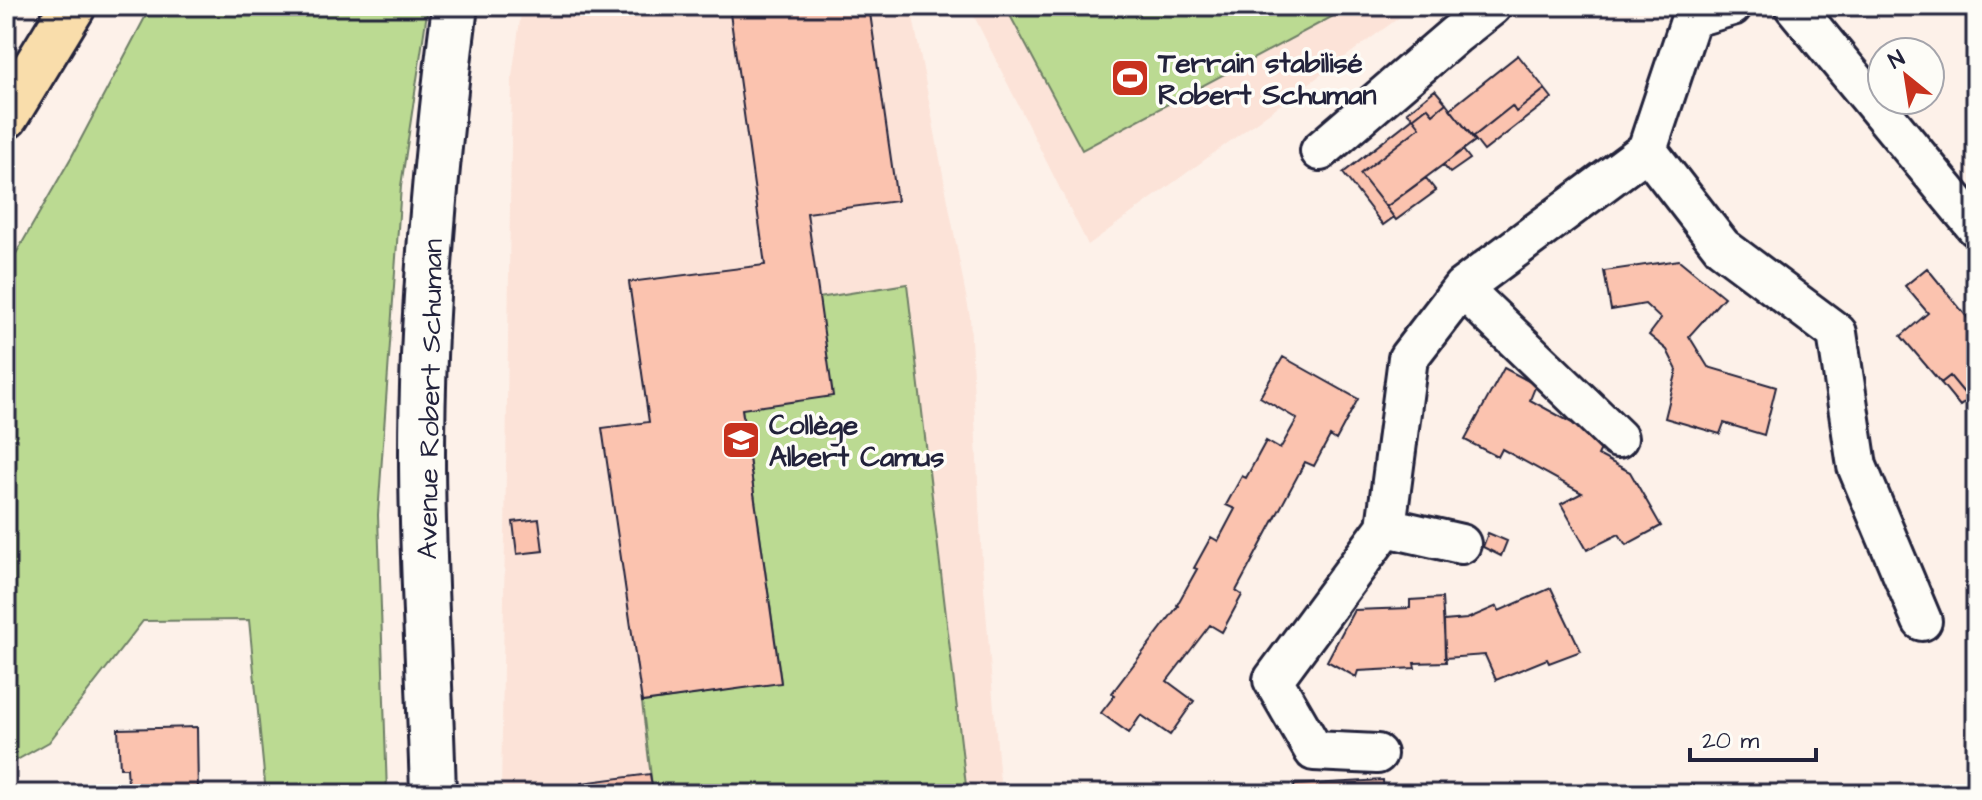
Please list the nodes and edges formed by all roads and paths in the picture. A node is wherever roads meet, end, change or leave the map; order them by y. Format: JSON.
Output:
{"nodes":[{"id":1,"x":73,"y":6,"type":"edge"},
{"id":2,"x":455,"y":6,"type":"edge"},
{"id":3,"x":1492,"y":6,"type":"edge"},
{"id":4,"x":1732,"y":6,"type":"edge"},
{"id":5,"x":1794,"y":6,"type":"edge"},
{"id":6,"x":1681,"y":12,"type":"edge"},
{"id":7,"x":6,"y":116,"type":"edge"},
{"id":8,"x":1647,"y":150,"type":"junction"},
{"id":9,"x":1320,"y":151,"type":"dead end"},
{"id":10,"x":1976,"y":227,"type":"edge"},
{"id":11,"x":1462,"y":288,"type":"junction"},
{"id":12,"x":1618,"y":438,"type":"dead end"},
{"id":13,"x":1386,"y":527,"type":"junction"},
{"id":14,"x":1461,"y":544,"type":"dead end"},
{"id":15,"x":1922,"y":621,"type":"dead end"},
{"id":16,"x":1377,"y":754,"type":"dead end"},
{"id":17,"x":433,"y":794,"type":"edge"}],
"edges":[{"from":1,"to":7,"type":"highway"},
{"from":2,"to":17,"type":"street","name":"Avenue Robert Schuman"},
{"from":3,"to":9,"type":"street"},
{"from":4,"to":6,"type":"street"},
{"from":5,"to":10,"type":"street"},
{"from":6,"to":8,"type":"street"},
{"from":8,"to":11,"type":"street"},
{"from":8,"to":15,"type":"street"},
{"from":11,"to":12,"type":"street"},
{"from":11,"to":13,"type":"street"},
{"from":13,"to":14,"type":"street"},
{"from":13,"to":16,"type":"street"}]}
